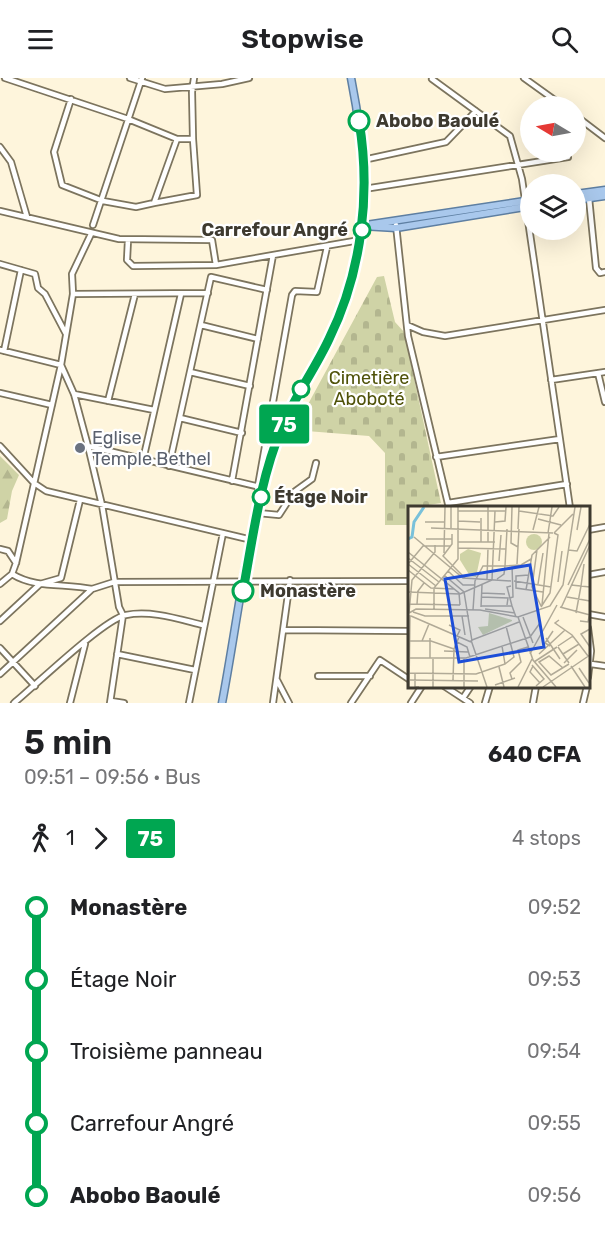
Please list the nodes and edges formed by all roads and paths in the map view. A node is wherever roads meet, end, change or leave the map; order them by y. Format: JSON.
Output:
{"nodes":[{"id":1,"x":5,"y":78,"type":"edge"},
{"id":2,"x":130,"y":78,"type":"edge"},
{"id":3,"x":194,"y":78,"type":"edge"},
{"id":4,"x":249,"y":78,"type":"edge"},
{"id":5,"x":351,"y":78,"type":"edge"},
{"id":6,"x":524,"y":78,"type":"edge"},
{"id":7,"x":432,"y":79,"type":"edge"},
{"id":8,"x":142,"y":80,"type":"edge"},
{"id":9,"x":192,"y":85,"type":"junction"},
{"id":10,"x":548,"y":96,"type":"edge"},
{"id":11,"x":71,"y":99,"type":"junction"},
{"id":12,"x":476,"y":111,"type":"junction"},
{"id":13,"x":128,"y":119,"type":"junction"},
{"id":14,"x":586,"y":124,"type":"edge"},
{"id":15,"x":605,"y":138,"type":"edge"},
{"id":16,"x":177,"y":139,"type":"junction"},
{"id":17,"x":193,"y":140,"type":"junction"},
{"id":18,"x":0,"y":147,"type":"edge"},
{"id":19,"x":363,"y":160,"type":"junction"},
{"id":20,"x":537,"y":162,"type":"edge"},
{"id":21,"x":519,"y":165,"type":"junction"},
{"id":22,"x":521,"y":174,"type":"edge"},
{"id":23,"x":364,"y":189,"type":"junction"},
{"id":24,"x":605,"y":190,"type":"edge"},
{"id":25,"x":586,"y":193,"type":"edge"},
{"id":26,"x":605,"y":196,"type":"edge"},
{"id":27,"x":586,"y":198,"type":"edge"},
{"id":28,"x":589,"y":198,"type":"junction"},
{"id":29,"x":103,"y":201,"type":"junction"},
{"id":30,"x":154,"y":203,"type":"junction"},
{"id":31,"x":520,"y":205,"type":"edge"},
{"id":32,"x":0,"y":210,"type":"edge"},
{"id":33,"x":27,"y":217,"type":"junction"},
{"id":34,"x":93,"y":225,"type":"dead end"},
{"id":35,"x":396,"y":225,"type":"junction"},
{"id":36,"x":362,"y":226,"type":"junction"},
{"id":37,"x":91,"y":234,"type":"junction"},
{"id":38,"x":128,"y":240,"type":"junction"},
{"id":39,"x":360,"y":240,"type":"junction"},
{"id":40,"x":532,"y":240,"type":"edge"},
{"id":41,"x":327,"y":247,"type":"junction"},
{"id":42,"x":273,"y":255,"type":"junction"},
{"id":43,"x":0,"y":264,"type":"edge"},
{"id":44,"x":215,"y":265,"type":"junction"},
{"id":45,"x":21,"y":270,"type":"junction"},
{"id":46,"x":605,"y":272,"type":"edge"},
{"id":47,"x":212,"y":277,"type":"junction"},
{"id":48,"x":267,"y":290,"type":"junction"},
{"id":49,"x":208,"y":293,"type":"junction"},
{"id":50,"x":73,"y":294,"type":"junction"},
{"id":51,"x":135,"y":294,"type":"junction"},
{"id":52,"x":181,"y":294,"type":"junction"},
{"id":53,"x":605,"y":310,"type":"edge"},
{"id":54,"x":542,"y":319,"type":"junction"},
{"id":55,"x":201,"y":325,"type":"junction"},
{"id":56,"x":407,"y":325,"type":"junction"},
{"id":57,"x":66,"y":335,"type":"junction"},
{"id":58,"x":258,"y":339,"type":"junction"},
{"id":59,"x":2,"y":350,"type":"edge"},
{"id":60,"x":61,"y":365,"type":"junction"},
{"id":61,"x":190,"y":372,"type":"junction"},
{"id":62,"x":605,"y":372,"type":"edge"},
{"id":63,"x":598,"y":373,"type":"junction"},
{"id":64,"x":551,"y":380,"type":"junction"},
{"id":65,"x":250,"y":386,"type":"junction"},
{"id":66,"x":0,"y":393,"type":"edge"},
{"id":67,"x":74,"y":394,"type":"junction"},
{"id":68,"x":108,"y":401,"type":"junction"},
{"id":69,"x":605,"y":402,"type":"edge"},
{"id":70,"x":52,"y":405,"type":"junction"},
{"id":71,"x":154,"y":410,"type":"junction"},
{"id":72,"x":180,"y":418,"type":"junction"},
{"id":73,"x":242,"y":433,"type":"junction"},
{"id":74,"x":560,"y":439,"type":"junction"},
{"id":75,"x":0,"y":446,"type":"edge"},
{"id":76,"x":88,"y":446,"type":"junction"},
{"id":77,"x":436,"y":457,"type":"junction"},
{"id":78,"x":143,"y":460,"type":"junction"},
{"id":79,"x":316,"y":463,"type":"dead end"},
{"id":80,"x":169,"y":466,"type":"junction"},
{"id":81,"x":232,"y":481,"type":"junction"},
{"id":82,"x":34,"y":483,"type":"junction"},
{"id":83,"x":567,"y":484,"type":"junction"},
{"id":84,"x":261,"y":487,"type":"junction"},
{"id":85,"x":80,"y":500,"type":"junction"},
{"id":86,"x":102,"y":505,"type":"junction"},
{"id":87,"x":449,"y":505,"type":"edge"},
{"id":88,"x":570,"y":506,"type":"edge"},
{"id":89,"x":258,"y":513,"type":"junction"},
{"id":90,"x":605,"y":527,"type":"edge"},
{"id":91,"x":590,"y":530,"type":"edge"},
{"id":92,"x":223,"y":533,"type":"junction"},
{"id":93,"x":252,"y":540,"type":"junction"},
{"id":94,"x":0,"y":549,"type":"edge"},
{"id":95,"x":16,"y":563,"type":"junction"},
{"id":96,"x":605,"y":572,"type":"edge"},
{"id":97,"x":12,"y":574,"type":"junction"},
{"id":98,"x":590,"y":575,"type":"edge"},
{"id":99,"x":290,"y":580,"type":"junction"},
{"id":100,"x":408,"y":581,"type":"edge"},
{"id":101,"x":114,"y":582,"type":"junction"},
{"id":102,"x":245,"y":582,"type":"junction"},
{"id":103,"x":0,"y":584,"type":"edge"},
{"id":104,"x":40,"y":584,"type":"junction"},
{"id":105,"x":213,"y":584,"type":"junction"},
{"id":106,"x":92,"y":588,"type":"junction"},
{"id":107,"x":590,"y":614,"type":"edge"},
{"id":108,"x":123,"y":615,"type":"junction"},
{"id":109,"x":605,"y":617,"type":"edge"},
{"id":110,"x":0,"y":621,"type":"edge"},
{"id":111,"x":203,"y":625,"type":"junction"},
{"id":112,"x":285,"y":630,"type":"junction"},
{"id":113,"x":408,"y":631,"type":"edge"},
{"id":114,"x":85,"y":644,"type":"junction"},
{"id":115,"x":0,"y":648,"type":"edge"},
{"id":116,"x":590,"y":652,"type":"edge"},
{"id":117,"x":117,"y":654,"type":"junction"},
{"id":118,"x":13,"y":662,"type":"junction"},
{"id":119,"x":591,"y":664,"type":"junction"},
{"id":120,"x":605,"y":666,"type":"edge"},
{"id":121,"x":590,"y":668,"type":"edge"},
{"id":122,"x":195,"y":670,"type":"junction"},
{"id":123,"x":0,"y":674,"type":"edge"},
{"id":124,"x":318,"y":676,"type":"dead end"},
{"id":125,"x":370,"y":676,"type":"junction"},
{"id":126,"x":408,"y":679,"type":"edge"},
{"id":127,"x":277,"y":680,"type":"junction"},
{"id":128,"x":35,"y":686,"type":"junction"},
{"id":129,"x":420,"y":688,"type":"edge"},
{"id":130,"x":446,"y":688,"type":"edge"},
{"id":131,"x":470,"y":688,"type":"edge"},
{"id":132,"x":490,"y":688,"type":"edge"},
{"id":133,"x":536,"y":688,"type":"edge"},
{"id":134,"x":587,"y":688,"type":"edge"},
{"id":135,"x":463,"y":698,"type":"junction"},
{"id":136,"x":111,"y":702,"type":"edge"},
{"id":137,"x":14,"y":703,"type":"edge"},
{"id":138,"x":70,"y":703,"type":"edge"},
{"id":139,"x":124,"y":703,"type":"edge"},
{"id":140,"x":189,"y":703,"type":"edge"},
{"id":141,"x":222,"y":703,"type":"edge"},
{"id":142,"x":274,"y":703,"type":"edge"},
{"id":143,"x":289,"y":703,"type":"edge"},
{"id":144,"x":351,"y":703,"type":"edge"},
{"id":145,"x":411,"y":703,"type":"edge"},
{"id":146,"x":470,"y":703,"type":"edge"},
{"id":147,"x":485,"y":703,"type":"edge"},
{"id":148,"x":533,"y":703,"type":"edge"},
{"id":149,"x":584,"y":703,"type":"edge"}],
"edges":[{"from":1,"to":11,"type":"street"},
{"from":2,"to":8,"type":"street"},
{"from":3,"to":9,"type":"street"},
{"from":4,"to":9,"type":"street"},
{"from":5,"to":19,"type":"main road"},
{"from":6,"to":10,"type":"street"},
{"from":7,"to":12,"type":"street"},
{"from":8,"to":9,"type":"street"},
{"from":8,"to":13,"type":"street"},
{"from":9,"to":17,"type":"street"},
{"from":11,"to":13,"type":"street"},
{"from":11,"to":29,"type":"street"},
{"from":12,"to":19,"type":"street"},
{"from":12,"to":21,"type":"street"},
{"from":13,"to":16,"type":"street"},
{"from":13,"to":29,"type":"street"},
{"from":14,"to":15,"type":"street"},
{"from":16,"to":17,"type":"street"},
{"from":16,"to":30,"type":"street"},
{"from":17,"to":30,"type":"street"},
{"from":18,"to":33,"type":"street"},
{"from":19,"to":23,"type":"main road"},
{"from":20,"to":21,"type":"street"},
{"from":21,"to":22,"type":"street"},
{"from":21,"to":23,"type":"street"},
{"from":23,"to":36,"type":"main road"},
{"from":24,"to":25,"type":"main road"},
{"from":26,"to":28,"type":"main road"},
{"from":27,"to":28,"type":"main road"},
{"from":28,"to":46,"type":"street"},
{"from":29,"to":30,"type":"street"},
{"from":29,"to":34,"type":"street"},
{"from":31,"to":35,"type":"main road"},
{"from":32,"to":33,"type":"street"},
{"from":33,"to":37,"type":"street"},
{"from":35,"to":36,"type":"main road"},
{"from":35,"to":56,"type":"street"},
{"from":36,"to":39,"type":"main road"},
{"from":37,"to":38,"type":"street"},
{"from":37,"to":50,"type":"street"},
{"from":38,"to":44,"type":"street"},
{"from":38,"to":44,"type":"street"},
{"from":39,"to":41,"type":"street"},
{"from":39,"to":84,"type":"main road"},
{"from":40,"to":54,"type":"street"},
{"from":41,"to":42,"type":"street"},
{"from":41,"to":84,"type":"street"},
{"from":42,"to":44,"type":"street"},
{"from":42,"to":48,"type":"street"},
{"from":43,"to":45,"type":"street"},
{"from":44,"to":47,"type":"street"},
{"from":45,"to":57,"type":"street"},
{"from":45,"to":59,"type":"street"},
{"from":47,"to":48,"type":"street"},
{"from":47,"to":49,"type":"street"},
{"from":48,"to":58,"type":"street"},
{"from":49,"to":52,"type":"street"},
{"from":49,"to":55,"type":"street"},
{"from":50,"to":51,"type":"street"},
{"from":50,"to":57,"type":"street"},
{"from":51,"to":52,"type":"street"},
{"from":51,"to":68,"type":"street"},
{"from":52,"to":71,"type":"street"},
{"from":53,"to":54,"type":"street"},
{"from":54,"to":56,"type":"street"},
{"from":54,"to":64,"type":"street"},
{"from":55,"to":58,"type":"street"},
{"from":55,"to":61,"type":"street"},
{"from":56,"to":77,"type":"street"},
{"from":57,"to":60,"type":"street"},
{"from":58,"to":65,"type":"street"},
{"from":59,"to":60,"type":"street"},
{"from":60,"to":67,"type":"street"},
{"from":60,"to":70,"type":"street"},
{"from":61,"to":65,"type":"street"},
{"from":61,"to":72,"type":"street"},
{"from":62,"to":63,"type":"street"},
{"from":63,"to":64,"type":"street"},
{"from":63,"to":69,"type":"street"},
{"from":64,"to":74,"type":"street"},
{"from":65,"to":73,"type":"street"},
{"from":66,"to":70,"type":"street"},
{"from":67,"to":68,"type":"street"},
{"from":67,"to":76,"type":"street"},
{"from":68,"to":71,"type":"street"},
{"from":70,"to":82,"type":"street"},
{"from":71,"to":78,"type":"street"},
{"from":72,"to":73,"type":"street"},
{"from":72,"to":80,"type":"street"},
{"from":73,"to":81,"type":"street"},
{"from":74,"to":77,"type":"street"},
{"from":74,"to":83,"type":"street"},
{"from":75,"to":82,"type":"street"},
{"from":76,"to":78,"type":"street"},
{"from":76,"to":86,"type":"street"},
{"from":77,"to":87,"type":"street"},
{"from":78,"to":80,"type":"street"},
{"from":79,"to":89,"type":"street"},
{"from":80,"to":81,"type":"street"},
{"from":81,"to":84,"type":"street"},
{"from":82,"to":85,"type":"street"},
{"from":82,"to":95,"type":"street"},
{"from":83,"to":87,"type":"street"},
{"from":83,"to":88,"type":"street"},
{"from":84,"to":89,"type":"main road"},
{"from":85,"to":86,"type":"street"},
{"from":85,"to":104,"type":"street"},
{"from":86,"to":92,"type":"street"},
{"from":86,"to":101,"type":"street"},
{"from":89,"to":93,"type":"main road"},
{"from":90,"to":91,"type":"street"},
{"from":92,"to":93,"type":"street"},
{"from":92,"to":105,"type":"street"},
{"from":93,"to":102,"type":"main road"},
{"from":94,"to":95,"type":"street"},
{"from":95,"to":97,"type":"street"},
{"from":96,"to":98,"type":"street"},
{"from":97,"to":103,"type":"street"},
{"from":97,"to":104,"type":"street"},
{"from":99,"to":100,"type":"street"},
{"from":99,"to":102,"type":"street"},
{"from":99,"to":112,"type":"street"},
{"from":101,"to":105,"type":"street"},
{"from":101,"to":106,"type":"street"},
{"from":101,"to":108,"type":"street"},
{"from":102,"to":105,"type":"street"},
{"from":102,"to":141,"type":"main road"},
{"from":104,"to":106,"type":"street"},
{"from":104,"to":110,"type":"street"},
{"from":105,"to":111,"type":"street"},
{"from":106,"to":118,"type":"street"},
{"from":107,"to":109,"type":"street"},
{"from":108,"to":111,"type":"street"},
{"from":108,"to":114,"type":"street"},
{"from":108,"to":117,"type":"street"},
{"from":111,"to":122,"type":"street"},
{"from":112,"to":113,"type":"street"},
{"from":112,"to":127,"type":"street"},
{"from":114,"to":128,"type":"street"},
{"from":114,"to":138,"type":"street"},
{"from":115,"to":118,"type":"street"},
{"from":116,"to":119,"type":"street"},
{"from":117,"to":122,"type":"street"},
{"from":117,"to":136,"type":"street"},
{"from":118,"to":123,"type":"street"},
{"from":118,"to":128,"type":"street"},
{"from":119,"to":120,"type":"street"},
{"from":119,"to":121,"type":"street"},
{"from":122,"to":140,"type":"street"},
{"from":124,"to":125,"type":"street"},
{"from":125,"to":126,"type":"street"},
{"from":125,"to":144,"type":"street"},
{"from":127,"to":142,"type":"street"},
{"from":127,"to":143,"type":"street"},
{"from":128,"to":137,"type":"street"},
{"from":129,"to":145,"type":"street"},
{"from":130,"to":135,"type":"street"},
{"from":131,"to":135,"type":"street"},
{"from":132,"to":147,"type":"street"},
{"from":133,"to":148,"type":"street"},
{"from":134,"to":149,"type":"street"},
{"from":135,"to":146,"type":"street"},
{"from":136,"to":139,"type":"street"}]}
